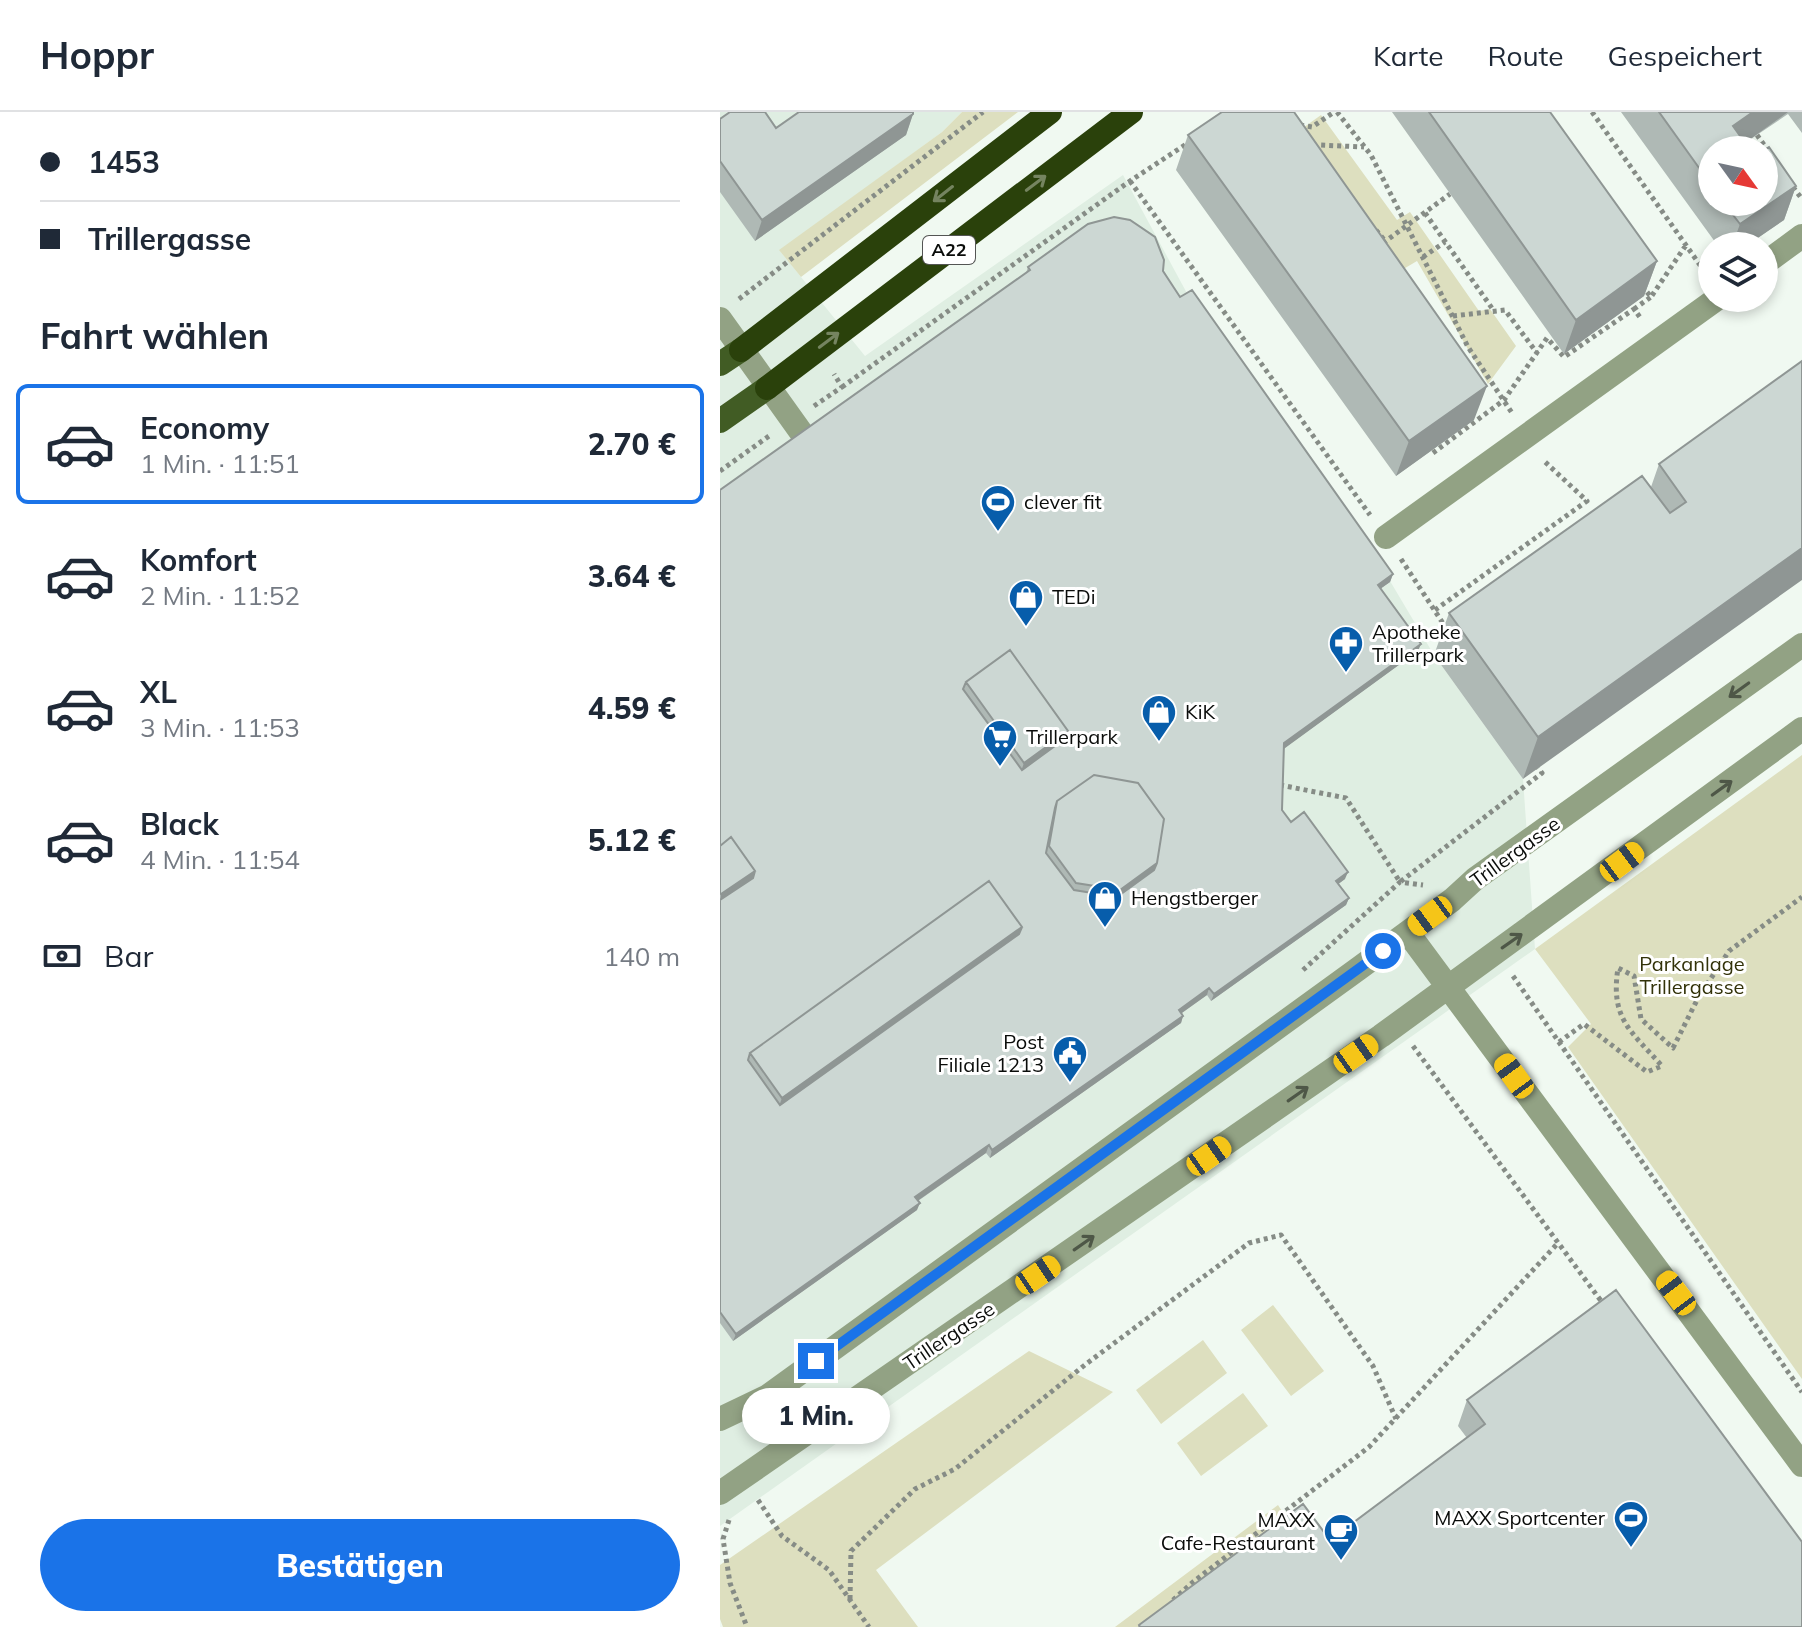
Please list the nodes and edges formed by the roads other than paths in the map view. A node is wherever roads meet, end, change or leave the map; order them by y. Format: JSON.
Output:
{"nodes":[{"id":1,"x":1050,"y":112,"type":"edge"},
{"id":2,"x":1131,"y":112,"type":"edge"},
{"id":3,"x":1802,"y":236,"type":"edge"},
{"id":4,"x":1778,"y":254,"type":"edge"},
{"id":5,"x":1699,"y":312,"type":"edge"},
{"id":6,"x":724,"y":313,"type":"edge"},
{"id":7,"x":741,"y":350,"type":"junction"},
{"id":8,"x":720,"y":364,"type":"edge"},
{"id":9,"x":767,"y":388,"type":"junction"},
{"id":10,"x":720,"y":421,"type":"edge"},
{"id":11,"x":803,"y":435,"type":"edge"},
{"id":12,"x":1386,"y":537,"type":"road end"},
{"id":13,"x":1802,"y":645,"type":"edge"},
{"id":14,"x":1802,"y":729,"type":"edge"},
{"id":15,"x":1408,"y":933,"type":"junction"},
{"id":16,"x":1448,"y":986,"type":"junction"},
{"id":17,"x":720,"y":1419,"type":"edge"},
{"id":18,"x":1802,"y":1465,"type":"edge"},
{"id":19,"x":720,"y":1493,"type":"edge"}],
"edges":[{"from":1,"to":7,"type":"highway","number":"A22","one_way":true},
{"from":9,"to":2,"type":"highway","number":"A22","one_way":true},
{"from":3,"to":4,"type":"street"},
{"from":5,"to":12,"type":"street"},
{"from":6,"to":7,"type":"street"},
{"from":7,"to":8,"type":"main road"},
{"from":7,"to":9,"type":"street"},
{"from":9,"to":10,"type":"main road"},
{"from":9,"to":11,"type":"street"},
{"from":13,"to":15,"type":"street","name":"Trillergasse","one_way":true},
{"from":16,"to":14,"type":"street","name":"Trillergasse","one_way":true},
{"from":15,"to":16,"type":"street"},
{"from":15,"to":17,"type":"street","name":"Trillergasse"},
{"from":16,"to":18,"type":"street"},
{"from":19,"to":16,"type":"street","name":"Trillergasse","one_way":true}]}
